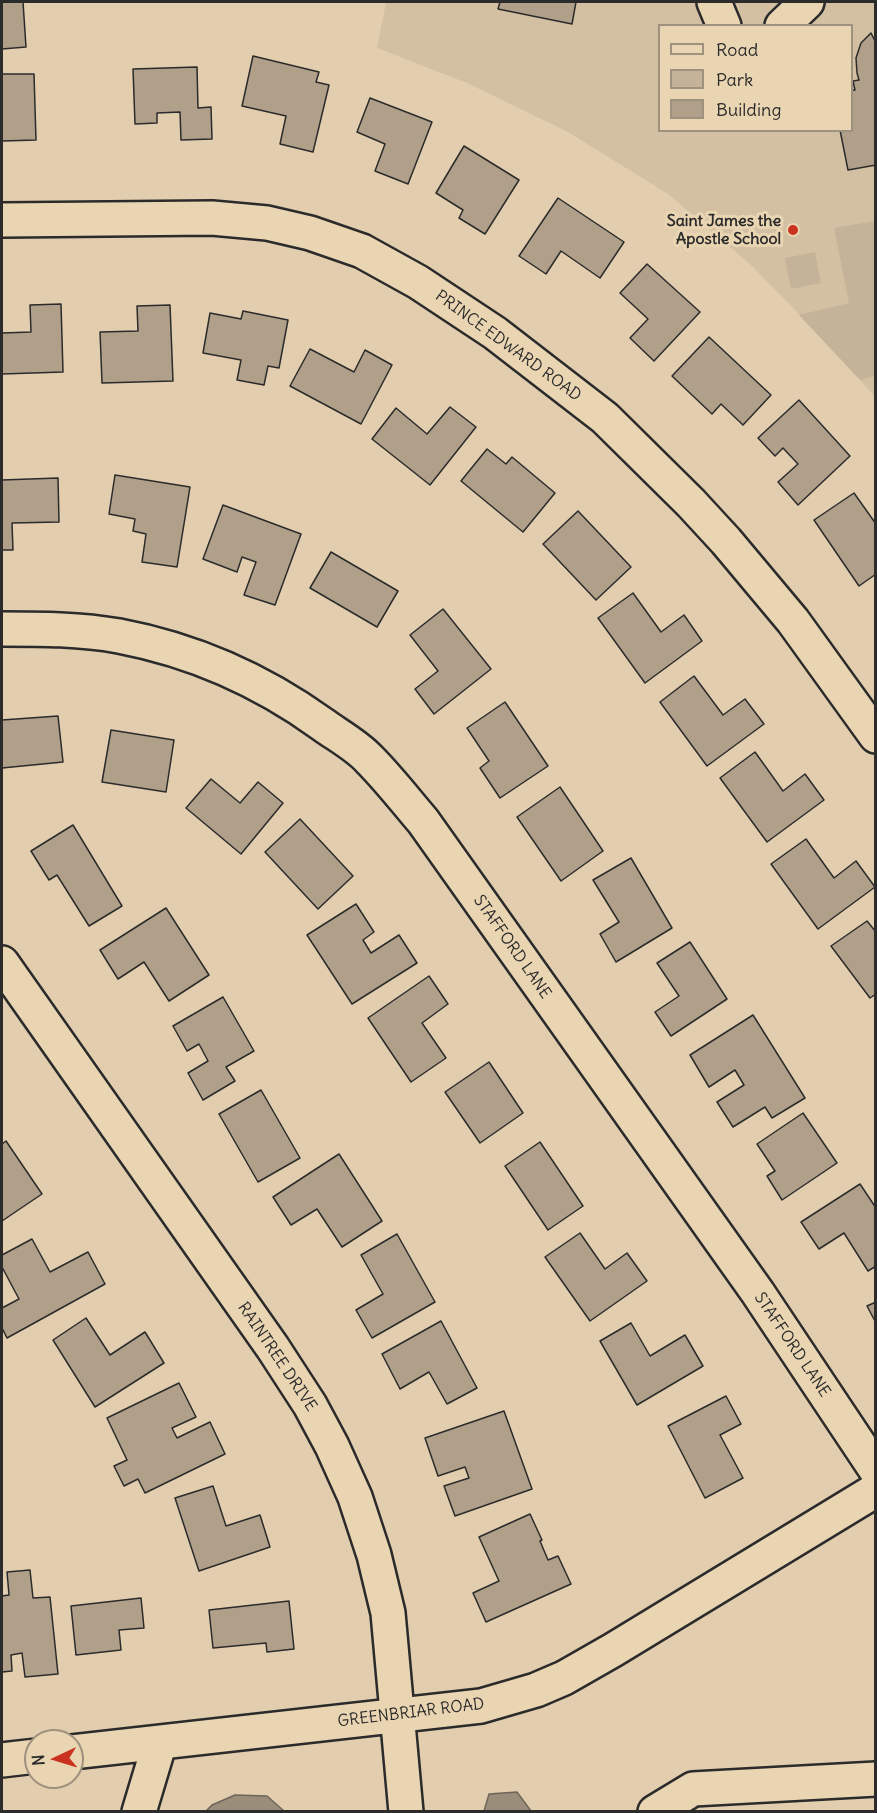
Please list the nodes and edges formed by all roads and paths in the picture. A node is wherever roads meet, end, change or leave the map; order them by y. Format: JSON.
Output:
{"nodes":[{"id":1,"x":714,"y":2,"type":"edge"},
{"id":2,"x":807,"y":2,"type":"edge"},
{"id":3,"x":723,"y":24,"type":"edge"},
{"id":4,"x":784,"y":24,"type":"edge"},
{"id":5,"x":2,"y":220,"type":"edge"},
{"id":6,"x":2,"y":629,"type":"edge"},
{"id":7,"x":876,"y":736,"type":"edge"},
{"id":8,"x":2,"y":963,"type":"edge"},
{"id":9,"x":876,"y":1470,"type":"edge"},
{"id":10,"x":876,"y":1490,"type":"edge"},
{"id":11,"x":398,"y":1716,"type":"junction"},
{"id":12,"x":160,"y":1742,"type":"junction"},
{"id":13,"x":84,"y":1751,"type":"edge"},
{"id":14,"x":24,"y":1757,"type":"edge"},
{"id":15,"x":2,"y":1760,"type":"edge"},
{"id":16,"x":876,"y":1779,"type":"edge"},
{"id":17,"x":718,"y":1800,"type":"edge"},
{"id":18,"x":139,"y":1812,"type":"edge"},
{"id":19,"x":406,"y":1812,"type":"edge"},
{"id":20,"x":655,"y":1812,"type":"edge"}],
"edges":[{"from":1,"to":3,"type":"street"},
{"from":2,"to":4,"type":"street"},
{"from":5,"to":7,"type":"street","name":"PRINCE EDWARD ROAD"},
{"from":6,"to":9,"type":"street","name":"STAFFORD LANE"},
{"from":8,"to":11,"type":"street","name":"RAINTREE DRIVE"},
{"from":10,"to":11,"type":"street","name":"GREENBRIAR ROAD"},
{"from":11,"to":12,"type":"street","name":"GREENBRIAR ROAD"},
{"from":11,"to":19,"type":"street","name":"RAINTREE DRIVE"},
{"from":12,"to":13,"type":"street","name":"GREENBRIAR ROAD"},
{"from":12,"to":18,"type":"street"},
{"from":14,"to":15,"type":"street"},
{"from":16,"to":17,"type":"street"},
{"from":17,"to":20,"type":"street"}]}
